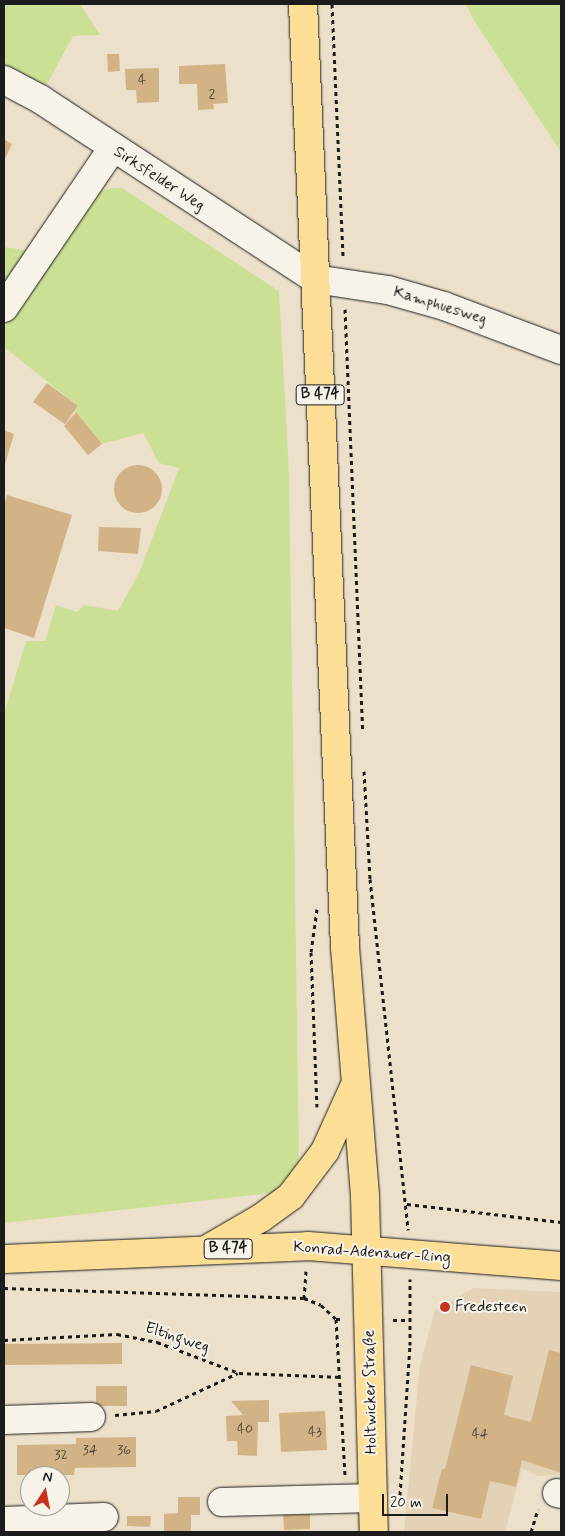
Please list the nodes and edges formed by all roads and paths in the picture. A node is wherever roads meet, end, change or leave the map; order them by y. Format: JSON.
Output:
{"nodes":[{"id":1,"x":303,"y":4,"type":"edge"},
{"id":2,"x":332,"y":4,"type":"edge"},
{"id":3,"x":4,"y":80,"type":"edge"},
{"id":4,"x":112,"y":149,"type":"junction"},
{"id":5,"x":315,"y":279,"type":"junction"},
{"id":6,"x":344,"y":285,"type":"junction"},
{"id":7,"x":4,"y":308,"type":"edge"},
{"id":8,"x":561,"y":350,"type":"edge"},
{"id":9,"x":363,"y":741,"type":"dead end"},
{"id":10,"x":364,"y":760,"type":"dead end"},
{"id":11,"x":356,"y":1083,"type":"junction"},
{"id":12,"x":561,"y":1222,"type":"edge"},
{"id":13,"x":204,"y":1250,"type":"junction"},
{"id":14,"x":368,"y":1252,"type":"junction"},
{"id":15,"x":4,"y":1259,"type":"edge"},
{"id":16,"x":561,"y":1266,"type":"edge"},
{"id":17,"x":4,"y":1288,"type":"edge"},
{"id":18,"x":304,"y":1298,"type":"dead end"},
{"id":19,"x":336,"y":1319,"type":"dead end"},
{"id":20,"x":410,"y":1320,"type":"dead end"},
{"id":21,"x":4,"y":1340,"type":"edge"},
{"id":22,"x":239,"y":1373,"type":"junction"},
{"id":23,"x":342,"y":1378,"type":"junction"},
{"id":24,"x":91,"y":1417,"type":"joint"},
{"id":25,"x":4,"y":1420,"type":"edge"},
{"id":26,"x":346,"y":1498,"type":"junction"},
{"id":27,"x":387,"y":1498,"type":"junction"},
{"id":28,"x":222,"y":1502,"type":"dead end"},
{"id":29,"x":104,"y":1517,"type":"dead end"},
{"id":30,"x":4,"y":1521,"type":"edge"},
{"id":31,"x":374,"y":1532,"type":"edge"}],
"edges":[{"from":1,"to":5,"type":"main road","number":"B 474"},
{"from":2,"to":6,"type":"path"},
{"from":3,"to":4,"type":"street","name":"Sirksfelder Weg"},
{"from":4,"to":5,"type":"street","name":"Sirksfelder Weg"},
{"from":4,"to":7,"type":"street"},
{"from":5,"to":6,"type":"street","name":"Kamphuesweg"},
{"from":5,"to":11,"type":"main road","number":"B 474"},
{"from":6,"to":8,"type":"street","name":"Kamphuesweg"},
{"from":6,"to":9,"type":"path"},
{"from":10,"to":12,"type":"path"},
{"from":11,"to":13,"type":"main road"},
{"from":11,"to":14,"type":"main road","number":"B 474"},
{"from":13,"to":14,"type":"main road","name":"Konrad-Adenauer-Ring","number":"B 474"},
{"from":13,"to":15,"type":"main road","name":"Konrad-Adenauer-Ring","number":"B 474"},
{"from":14,"to":16,"type":"main road","name":"Konrad-Adenauer-Ring"},
{"from":14,"to":27,"type":"main road","name":"Holtwicker Straße"},
{"from":17,"to":18,"type":"path"},
{"from":19,"to":23,"type":"path"},
{"from":20,"to":27,"type":"path"},
{"from":21,"to":22,"type":"path","name":"Eltingweg"},
{"from":22,"to":23,"type":"path","name":"Eltingweg"},
{"from":22,"to":24,"type":"path"},
{"from":23,"to":26,"type":"path"},
{"from":24,"to":25,"type":"street"},
{"from":26,"to":27,"type":"street"},
{"from":26,"to":28,"type":"street"},
{"from":27,"to":31,"type":"main road","name":"Holtwicker Straße"},
{"from":29,"to":30,"type":"street"}]}
